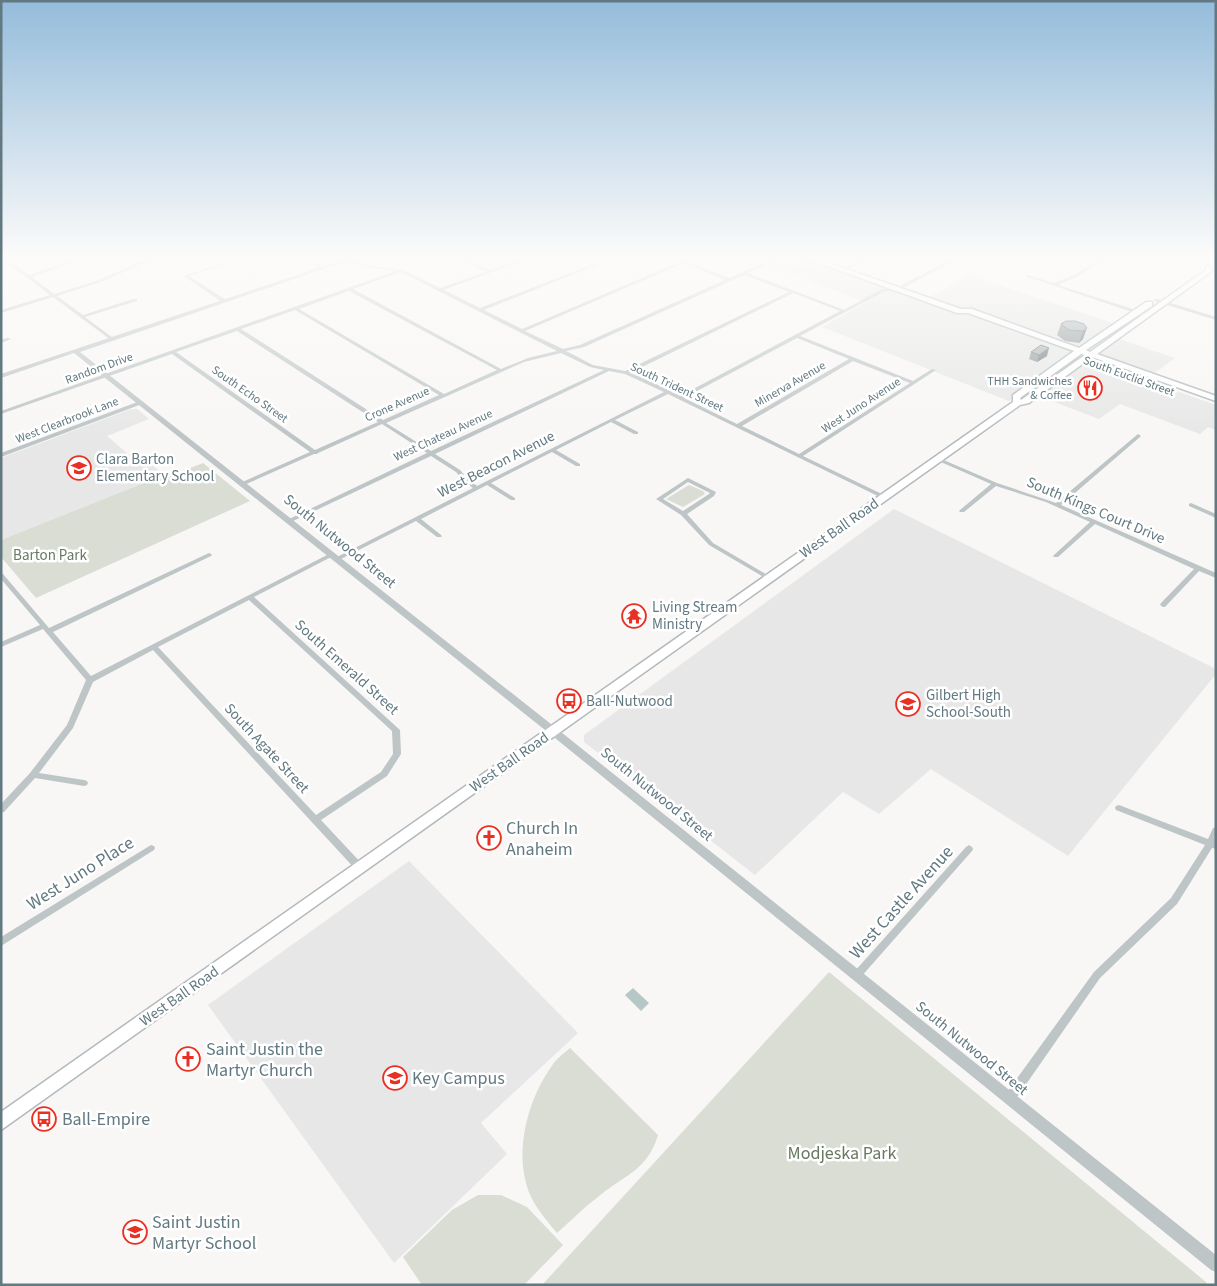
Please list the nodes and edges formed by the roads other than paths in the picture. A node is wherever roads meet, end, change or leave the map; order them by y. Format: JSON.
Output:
{"nodes":[{"id":1,"x":85,"y":316,"type":"edge"},
{"id":2,"x":179,"y":316,"type":"edge"},
{"id":3,"x":276,"y":316,"type":"edge"},
{"id":4,"x":308,"y":316,"type":"edge"},
{"id":5,"x":399,"y":316,"type":"edge"},
{"id":6,"x":492,"y":316,"type":"edge"},
{"id":7,"x":556,"y":316,"type":"edge"},
{"id":8,"x":649,"y":316,"type":"edge"},
{"id":9,"x":743,"y":316,"type":"edge"},
{"id":10,"x":835,"y":316,"type":"edge"},
{"id":11,"x":982,"y":316,"type":"edge"},
{"id":12,"x":1132,"y":316,"type":"edge"},
{"id":13,"x":1145,"y":316,"type":"edge"},
{"id":14,"x":82,"y":317,"type":"joint"},
{"id":15,"x":237,"y":330,"type":"junction"},
{"id":16,"x":521,"y":331,"type":"junction"},
{"id":17,"x":796,"y":336,"type":"junction"},
{"id":18,"x":111,"y":339,"type":"junction"},
{"id":19,"x":9,"y":340,"type":"dead end"},
{"id":20,"x":1,"y":342,"type":"edge"},
{"id":21,"x":75,"y":351,"type":"junction"},
{"id":22,"x":563,"y":351,"type":"junction"},
{"id":23,"x":173,"y":352,"type":"junction"},
{"id":24,"x":1076,"y":353,"type":"junction"},
{"id":25,"x":1089,"y":358,"type":"junction"},
{"id":26,"x":852,"y":359,"type":"junction"},
{"id":27,"x":500,"y":370,"type":"junction"},
{"id":28,"x":607,"y":370,"type":"junction"},
{"id":29,"x":934,"y":370,"type":"dead end"},
{"id":30,"x":626,"y":373,"type":"junction"},
{"id":31,"x":1,"y":376,"type":"edge"},
{"id":32,"x":107,"y":376,"type":"junction"},
{"id":33,"x":913,"y":383,"type":"junction"},
{"id":34,"x":667,"y":392,"type":"junction"},
{"id":35,"x":444,"y":396,"type":"junction"},
{"id":36,"x":680,"y":398,"type":"junction"},
{"id":37,"x":1216,"y":399,"type":"edge"},
{"id":38,"x":140,"y":403,"type":"junction"},
{"id":39,"x":1017,"y":403,"type":"junction"},
{"id":40,"x":1216,"y":406,"type":"edge"},
{"id":41,"x":1,"y":413,"type":"edge"},
{"id":42,"x":611,"y":420,"type":"junction"},
{"id":43,"x":384,"y":423,"type":"junction"},
{"id":44,"x":737,"y":426,"type":"junction"},
{"id":45,"x":636,"y":433,"type":"dead end"},
{"id":46,"x":1138,"y":436,"type":"dead end"},
{"id":47,"x":552,"y":450,"type":"junction"},
{"id":48,"x":315,"y":452,"type":"junction"},
{"id":49,"x":431,"y":453,"type":"junction"},
{"id":50,"x":1,"y":455,"type":"edge"},
{"id":51,"x":799,"y":456,"type":"junction"},
{"id":52,"x":937,"y":459,"type":"junction"},
{"id":53,"x":578,"y":465,"type":"dead end"},
{"id":54,"x":487,"y":483,"type":"junction"},
{"id":55,"x":242,"y":484,"type":"junction"},
{"id":56,"x":995,"y":484,"type":"junction"},
{"id":57,"x":478,"y":488,"type":"junction"},
{"id":58,"x":884,"y":497,"type":"junction"},
{"id":59,"x":513,"y":499,"type":"dead end"},
{"id":60,"x":1058,"y":505,"type":"junction"},
{"id":61,"x":1191,"y":506,"type":"dead end"},
{"id":62,"x":962,"y":511,"type":"dead end"},
{"id":63,"x":683,"y":514,"type":"junction"},
{"id":64,"x":1216,"y":516,"type":"edge"},
{"id":65,"x":416,"y":518,"type":"junction"},
{"id":66,"x":290,"y":521,"type":"junction"},
{"id":67,"x":1094,"y":522,"type":"junction"},
{"id":68,"x":439,"y":536,"type":"dead end"},
{"id":69,"x":209,"y":556,"type":"dead end"},
{"id":70,"x":1056,"y":556,"type":"dead end"},
{"id":71,"x":334,"y":557,"type":"junction"},
{"id":72,"x":1198,"y":568,"type":"junction"},
{"id":73,"x":1,"y":576,"type":"edge"},
{"id":74,"x":1216,"y":576,"type":"edge"},
{"id":75,"x":769,"y":578,"type":"junction"},
{"id":76,"x":250,"y":597,"type":"junction"},
{"id":77,"x":1163,"y":605,"type":"dead end"},
{"id":78,"x":46,"y":628,"type":"junction"},
{"id":79,"x":1,"y":645,"type":"edge"},
{"id":80,"x":154,"y":647,"type":"junction"},
{"id":81,"x":90,"y":680,"type":"junction"},
{"id":82,"x":553,"y":731,"type":"junction"},
{"id":83,"x":33,"y":775,"type":"junction"},
{"id":84,"x":84,"y":783,"type":"dead end"},
{"id":85,"x":1119,"y":808,"type":"dead end"},
{"id":86,"x":1,"y":810,"type":"edge"},
{"id":87,"x":316,"y":820,"type":"junction"},
{"id":88,"x":1216,"y":830,"type":"edge"},
{"id":89,"x":1213,"y":845,"type":"edge"},
{"id":90,"x":151,"y":848,"type":"dead end"},
{"id":91,"x":969,"y":849,"type":"dead end"},
{"id":92,"x":360,"y":868,"type":"junction"},
{"id":93,"x":1,"y":942,"type":"edge"},
{"id":94,"x":857,"y":976,"type":"junction"},
{"id":95,"x":1009,"y":1099,"type":"junction"},
{"id":96,"x":1,"y":1122,"type":"edge"},
{"id":97,"x":1216,"y":1265,"type":"edge"}],
"edges":[{"from":1,"to":14,"type":"street"},
{"from":2,"to":18,"type":"street"},
{"from":3,"to":15,"type":"street","name":"Random Drive"},
{"from":4,"to":35,"type":"street"},
{"from":5,"to":27,"type":"street"},
{"from":6,"to":16,"type":"street","name":"South Trident Street"},
{"from":7,"to":16,"type":"street"},
{"from":8,"to":22,"type":"street","name":"Crone Avenue"},
{"from":9,"to":30,"type":"street"},
{"from":10,"to":17,"type":"street"},
{"from":11,"to":24,"type":"main road","name":"South Euclid Street"},
{"from":12,"to":24,"type":"main road","name":"West Ball Road"},
{"from":13,"to":25,"type":"main road","name":"West Ball Road"},
{"from":14,"to":18,"type":"street"},
{"from":15,"to":23,"type":"street","name":"Random Drive"},
{"from":15,"to":43,"type":"street"},
{"from":16,"to":22,"type":"street","name":"South Trident Street"},
{"from":17,"to":26,"type":"street"},
{"from":17,"to":36,"type":"street"},
{"from":18,"to":21,"type":"street"},
{"from":19,"to":20,"type":"street"},
{"from":21,"to":31,"type":"street"},
{"from":21,"to":32,"type":"street","name":"South Nutwood Street"},
{"from":22,"to":27,"type":"street","name":"Crone Avenue"},
{"from":22,"to":28,"type":"street","name":"South Trident Street"},
{"from":23,"to":32,"type":"street","name":"Random Drive"},
{"from":23,"to":48,"type":"street","name":"South Echo Street"},
{"from":24,"to":25,"type":"main road","name":"South Euclid Street"},
{"from":24,"to":39,"type":"main road","name":"West Ball Road"},
{"from":25,"to":37,"type":"main road","name":"South Euclid Street"},
{"from":25,"to":39,"type":"main road","name":"West Ball Road"},
{"from":25,"to":40,"type":"main road","name":"South Euclid Street"},
{"from":26,"to":33,"type":"street"},
{"from":26,"to":44,"type":"street","name":"Minerva Avenue"},
{"from":27,"to":35,"type":"street","name":"Crone Avenue"},
{"from":28,"to":30,"type":"street","name":"South Trident Street"},
{"from":28,"to":49,"type":"street","name":"West Chateau Avenue"},
{"from":29,"to":33,"type":"street","name":"West Juno Avenue"},
{"from":30,"to":34,"type":"street","name":"South Trident Street"},
{"from":32,"to":38,"type":"street","name":"South Nutwood Street"},
{"from":32,"to":41,"type":"street","name":"Random Drive"},
{"from":33,"to":51,"type":"street","name":"West Juno Avenue"},
{"from":34,"to":36,"type":"street","name":"South Trident Street"},
{"from":34,"to":42,"type":"street","name":"West Beacon Avenue"},
{"from":35,"to":43,"type":"street","name":"Crone Avenue"},
{"from":36,"to":44,"type":"street","name":"South Trident Street"},
{"from":38,"to":50,"type":"street","name":"West Clearbrook Lane"},
{"from":38,"to":55,"type":"street","name":"South Nutwood Street"},
{"from":39,"to":52,"type":"main road","name":"West Ball Road"},
{"from":42,"to":45,"type":"street"},
{"from":42,"to":47,"type":"street","name":"West Beacon Avenue"},
{"from":43,"to":48,"type":"street","name":"Crone Avenue"},
{"from":43,"to":49,"type":"street"},
{"from":44,"to":51,"type":"street","name":"South Trident Street"},
{"from":46,"to":60,"type":"street"},
{"from":47,"to":53,"type":"street"},
{"from":47,"to":54,"type":"street","name":"West Beacon Avenue"},
{"from":48,"to":55,"type":"street","name":"Crone Avenue"},
{"from":49,"to":57,"type":"street"},
{"from":49,"to":66,"type":"street","name":"West Chateau Avenue"},
{"from":51,"to":58,"type":"street","name":"South Trident Street"},
{"from":52,"to":56,"type":"street","name":"South Kings Court Drive"},
{"from":52,"to":58,"type":"main road","name":"West Ball Road"},
{"from":54,"to":57,"type":"street","name":"West Beacon Avenue"},
{"from":54,"to":59,"type":"street"},
{"from":55,"to":66,"type":"street","name":"South Nutwood Street"},
{"from":56,"to":60,"type":"street","name":"South Kings Court Drive"},
{"from":56,"to":62,"type":"street"},
{"from":57,"to":65,"type":"street","name":"West Beacon Avenue"},
{"from":58,"to":75,"type":"main road","name":"West Ball Road"},
{"from":60,"to":67,"type":"street","name":"South Kings Court Drive"},
{"from":61,"to":64,"type":"street"},
{"from":63,"to":63,"type":"street"},
{"from":63,"to":75,"type":"street"},
{"from":65,"to":68,"type":"street"},
{"from":65,"to":71,"type":"street","name":"West Beacon Avenue"},
{"from":66,"to":71,"type":"street","name":"South Nutwood Street"},
{"from":67,"to":70,"type":"street"},
{"from":67,"to":72,"type":"street","name":"South Kings Court Drive"},
{"from":69,"to":78,"type":"street"},
{"from":71,"to":76,"type":"street","name":"West Beacon Avenue"},
{"from":71,"to":82,"type":"street","name":"South Nutwood Street"},
{"from":72,"to":74,"type":"street","name":"South Kings Court Drive"},
{"from":72,"to":77,"type":"street"},
{"from":73,"to":78,"type":"street"},
{"from":75,"to":82,"type":"main road","name":"West Ball Road"},
{"from":76,"to":80,"type":"street","name":"West Beacon Avenue"},
{"from":76,"to":87,"type":"street","name":"South Emerald Street"},
{"from":78,"to":79,"type":"street"},
{"from":78,"to":81,"type":"street"},
{"from":80,"to":81,"type":"street","name":"West Beacon Avenue"},
{"from":80,"to":87,"type":"street","name":"South Agate Street"},
{"from":81,"to":83,"type":"street"},
{"from":82,"to":92,"type":"main road","name":"West Ball Road"},
{"from":82,"to":94,"type":"street","name":"South Nutwood Street"},
{"from":83,"to":84,"type":"street"},
{"from":83,"to":86,"type":"street"},
{"from":85,"to":89,"type":"street"},
{"from":87,"to":92,"type":"street","name":"South Agate Street"},
{"from":88,"to":89,"type":"street"},
{"from":89,"to":95,"type":"street"},
{"from":90,"to":93,"type":"street","name":"West Juno Place"},
{"from":91,"to":94,"type":"street","name":"West Castle Avenue"},
{"from":92,"to":96,"type":"main road","name":"West Ball Road"},
{"from":94,"to":95,"type":"street","name":"South Nutwood Street"},
{"from":95,"to":97,"type":"street","name":"South Nutwood Street"}]}
